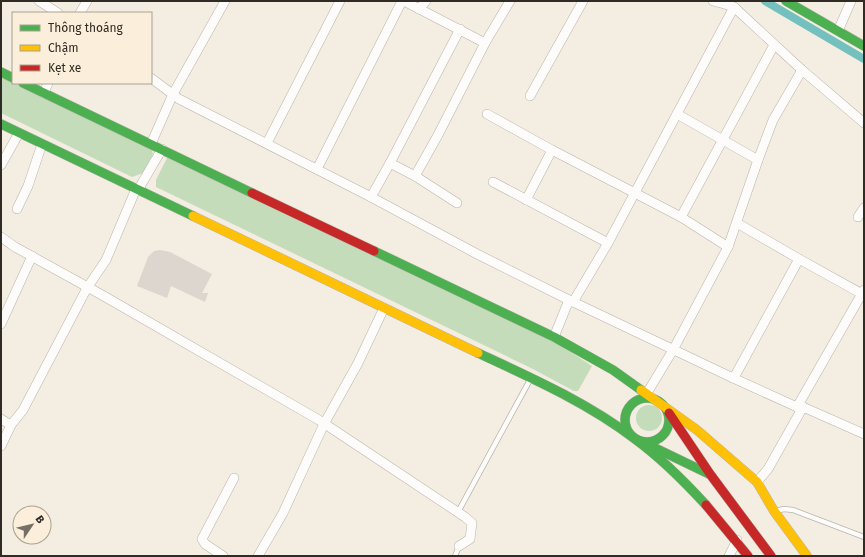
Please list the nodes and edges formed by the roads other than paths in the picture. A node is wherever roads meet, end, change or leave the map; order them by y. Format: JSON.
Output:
{"nodes":[{"id":1,"x":39,"y":1,"type":"edge"},
{"id":2,"x":87,"y":1,"type":"edge"},
{"id":3,"x":225,"y":1,"type":"edge"},
{"id":4,"x":340,"y":1,"type":"edge"},
{"id":5,"x":403,"y":1,"type":"edge"},
{"id":6,"x":426,"y":1,"type":"edge"},
{"id":7,"x":510,"y":1,"type":"edge"},
{"id":8,"x":583,"y":1,"type":"edge"},
{"id":9,"x":713,"y":1,"type":"edge"},
{"id":10,"x":786,"y":1,"type":"edge"},
{"id":11,"x":851,"y":1,"type":"edge"},
{"id":12,"x":730,"y":4,"type":"edge"},
{"id":13,"x":420,"y":9,"type":"junction"},
{"id":14,"x":56,"y":12,"type":"edge"},
{"id":15,"x":81,"y":12,"type":"edge"},
{"id":16,"x":460,"y":29,"type":"junction"},
{"id":17,"x":838,"y":31,"type":"junction"},
{"id":18,"x":485,"y":43,"type":"junction"},
{"id":19,"x":774,"y":45,"type":"junction"},
{"id":20,"x":864,"y":46,"type":"edge"},
{"id":21,"x":802,"y":70,"type":"junction"},
{"id":22,"x":1,"y":72,"type":"edge"},
{"id":23,"x":12,"y":78,"type":"edge"},
{"id":24,"x":152,"y":79,"type":"edge"},
{"id":25,"x":26,"y":84,"type":"edge"},
{"id":26,"x":48,"y":84,"type":"edge"},
{"id":27,"x":44,"y":93,"type":"junction"},
{"id":28,"x":174,"y":94,"type":"junction"},
{"id":29,"x":530,"y":96,"type":"dead end"},
{"id":30,"x":486,"y":114,"type":"dead end"},
{"id":31,"x":677,"y":114,"type":"junction"},
{"id":32,"x":864,"y":123,"type":"edge"},
{"id":33,"x":1,"y":124,"type":"edge"},
{"id":34,"x":19,"y":133,"type":"junction"},
{"id":35,"x":723,"y":140,"type":"junction"},
{"id":36,"x":267,"y":143,"type":"junction"},
{"id":37,"x":42,"y":144,"type":"junction"},
{"id":38,"x":150,"y":144,"type":"junction"},
{"id":39,"x":162,"y":149,"type":"junction"},
{"id":40,"x":552,"y":150,"type":"junction"},
{"id":41,"x":758,"y":160,"type":"junction"},
{"id":42,"x":390,"y":163,"type":"junction"},
{"id":43,"x":1,"y":165,"type":"edge"},
{"id":44,"x":318,"y":169,"type":"junction"},
{"id":45,"x":415,"y":176,"type":"junction"},
{"id":46,"x":493,"y":182,"type":"dead end"},
{"id":47,"x":137,"y":189,"type":"junction"},
{"id":48,"x":635,"y":192,"type":"junction"},
{"id":49,"x":371,"y":197,"type":"junction"},
{"id":50,"x":526,"y":200,"type":"junction"},
{"id":51,"x":456,"y":203,"type":"dead end"},
{"id":52,"x":864,"y":208,"type":"edge"},
{"id":53,"x":17,"y":209,"type":"dead end"},
{"id":54,"x":681,"y":217,"type":"junction"},
{"id":55,"x":858,"y":217,"type":"dead end"},
{"id":56,"x":737,"y":223,"type":"junction"},
{"id":57,"x":1,"y":237,"type":"edge"},
{"id":58,"x":608,"y":243,"type":"junction"},
{"id":59,"x":728,"y":247,"type":"junction"},
{"id":60,"x":32,"y":256,"type":"junction"},
{"id":61,"x":799,"y":259,"type":"junction"},
{"id":62,"x":87,"y":288,"type":"junction"},
{"id":63,"x":863,"y":293,"type":"edge"},
{"id":64,"x":571,"y":301,"type":"junction"},
{"id":65,"x":384,"y":308,"type":"junction"},
{"id":66,"x":1,"y":324,"type":"edge"},
{"id":67,"x":554,"y":337,"type":"junction"},
{"id":68,"x":673,"y":350,"type":"junction"},
{"id":69,"x":531,"y":378,"type":"junction"},
{"id":70,"x":733,"y":378,"type":"junction"},
{"id":71,"x":647,"y":393,"type":"junction"},
{"id":72,"x":663,"y":406,"type":"junction"},
{"id":73,"x":800,"y":407,"type":"junction"},
{"id":74,"x":1,"y":419,"type":"edge"},
{"id":75,"x":324,"y":423,"type":"junction"},
{"id":76,"x":10,"y":425,"type":"junction"},
{"id":77,"x":864,"y":434,"type":"edge"},
{"id":78,"x":639,"y":440,"type":"junction"},
{"id":79,"x":1,"y":446,"type":"edge"},
{"id":80,"x":710,"y":474,"type":"junction"},
{"id":81,"x":234,"y":478,"type":"dead end"},
{"id":82,"x":757,"y":482,"type":"junction"},
{"id":83,"x":774,"y":511,"type":"junction"},
{"id":84,"x":458,"y":512,"type":"junction"},
{"id":85,"x":864,"y":537,"type":"edge"},
{"id":86,"x":737,"y":540,"type":"junction"},
{"id":87,"x":459,"y":546,"type":"joint"},
{"id":88,"x":223,"y":556,"type":"edge"},
{"id":89,"x":258,"y":556,"type":"edge"},
{"id":90,"x":455,"y":556,"type":"edge"},
{"id":91,"x":729,"y":556,"type":"edge"},
{"id":92,"x":748,"y":556,"type":"edge"},
{"id":93,"x":771,"y":556,"type":"edge"},
{"id":94,"x":807,"y":556,"type":"edge"}],
"edges":[{"from":1,"to":14,"type":"street"},
{"from":2,"to":15,"type":"street"},
{"from":3,"to":28,"type":"street"},
{"from":4,"to":36,"type":"street"},
{"from":5,"to":13,"type":"street"},
{"from":5,"to":44,"type":"street"},
{"from":6,"to":13,"type":"street"},
{"from":7,"to":18,"type":"street"},
{"from":8,"to":29,"type":"street"},
{"from":9,"to":12,"type":"street"},
{"from":10,"to":17,"type":"street"},
{"from":11,"to":17,"type":"street"},
{"from":12,"to":19,"type":"street"},
{"from":12,"to":31,"type":"street"},
{"from":13,"to":16,"type":"street"},
{"from":16,"to":18,"type":"street"},
{"from":16,"to":42,"type":"street"},
{"from":17,"to":20,"type":"street"},
{"from":18,"to":45,"type":"street"},
{"from":19,"to":21,"type":"street"},
{"from":19,"to":35,"type":"street"},
{"from":21,"to":32,"type":"street"},
{"from":21,"to":41,"type":"street"},
{"from":22,"to":23,"type":"street"},
{"from":24,"to":28,"type":"street"},
{"from":25,"to":27,"type":"street"},
{"from":26,"to":27,"type":"street"},
{"from":27,"to":38,"type":"street"},
{"from":28,"to":36,"type":"street"},
{"from":28,"to":38,"type":"street"},
{"from":30,"to":40,"type":"street"},
{"from":31,"to":35,"type":"street"},
{"from":31,"to":48,"type":"street"},
{"from":33,"to":34,"type":"street"},
{"from":34,"to":37,"type":"street"},
{"from":34,"to":43,"type":"street"},
{"from":35,"to":41,"type":"street"},
{"from":35,"to":54,"type":"street"},
{"from":36,"to":44,"type":"street"},
{"from":37,"to":47,"type":"street"},
{"from":37,"to":53,"type":"street"},
{"from":38,"to":39,"type":"street"},
{"from":39,"to":47,"type":"street"},
{"from":39,"to":67,"type":"street"},
{"from":40,"to":48,"type":"street"},
{"from":40,"to":50,"type":"street"},
{"from":41,"to":56,"type":"street"},
{"from":42,"to":45,"type":"street"},
{"from":42,"to":49,"type":"street"},
{"from":44,"to":49,"type":"street"},
{"from":45,"to":51,"type":"street"},
{"from":46,"to":50,"type":"street"},
{"from":47,"to":62,"type":"street"},
{"from":47,"to":65,"type":"street"},
{"from":48,"to":54,"type":"street"},
{"from":48,"to":58,"type":"street"},
{"from":49,"to":64,"type":"street"},
{"from":50,"to":58,"type":"street"},
{"from":52,"to":55,"type":"street"},
{"from":54,"to":59,"type":"street"},
{"from":56,"to":59,"type":"street"},
{"from":56,"to":61,"type":"street"},
{"from":57,"to":60,"type":"street"},
{"from":58,"to":64,"type":"street"},
{"from":59,"to":68,"type":"street"},
{"from":60,"to":62,"type":"street"},
{"from":60,"to":66,"type":"street"},
{"from":61,"to":63,"type":"street"},
{"from":61,"to":70,"type":"street"},
{"from":62,"to":75,"type":"street"},
{"from":62,"to":76,"type":"street"},
{"from":63,"to":73,"type":"street"},
{"from":64,"to":67,"type":"street"},
{"from":64,"to":68,"type":"street"},
{"from":65,"to":69,"type":"street"},
{"from":65,"to":75,"type":"street"},
{"from":67,"to":71,"type":"street"},
{"from":68,"to":70,"type":"street"},
{"from":68,"to":71,"type":"street"},
{"from":69,"to":78,"type":"street"},
{"from":69,"to":84,"type":"lane"},
{"from":70,"to":73,"type":"street"},
{"from":71,"to":72,"type":"street"},
{"from":72,"to":78,"type":"street"},
{"from":72,"to":78,"type":"street"},
{"from":72,"to":80,"type":"street"},
{"from":72,"to":82,"type":"street"},
{"from":73,"to":77,"type":"street"},
{"from":73,"to":82,"type":"street"},
{"from":74,"to":76,"type":"street"},
{"from":75,"to":84,"type":"street"},
{"from":75,"to":89,"type":"street"},
{"from":76,"to":79,"type":"street"},
{"from":78,"to":80,"type":"street"},
{"from":78,"to":86,"type":"street"},
{"from":80,"to":93,"type":"street"},
{"from":81,"to":88,"type":"street"},
{"from":82,"to":83,"type":"street"},
{"from":83,"to":85,"type":"lane"},
{"from":83,"to":94,"type":"street"},
{"from":84,"to":87,"type":"street"},
{"from":86,"to":91,"type":"street"},
{"from":86,"to":92,"type":"street"},
{"from":87,"to":90,"type":"lane"}]}
